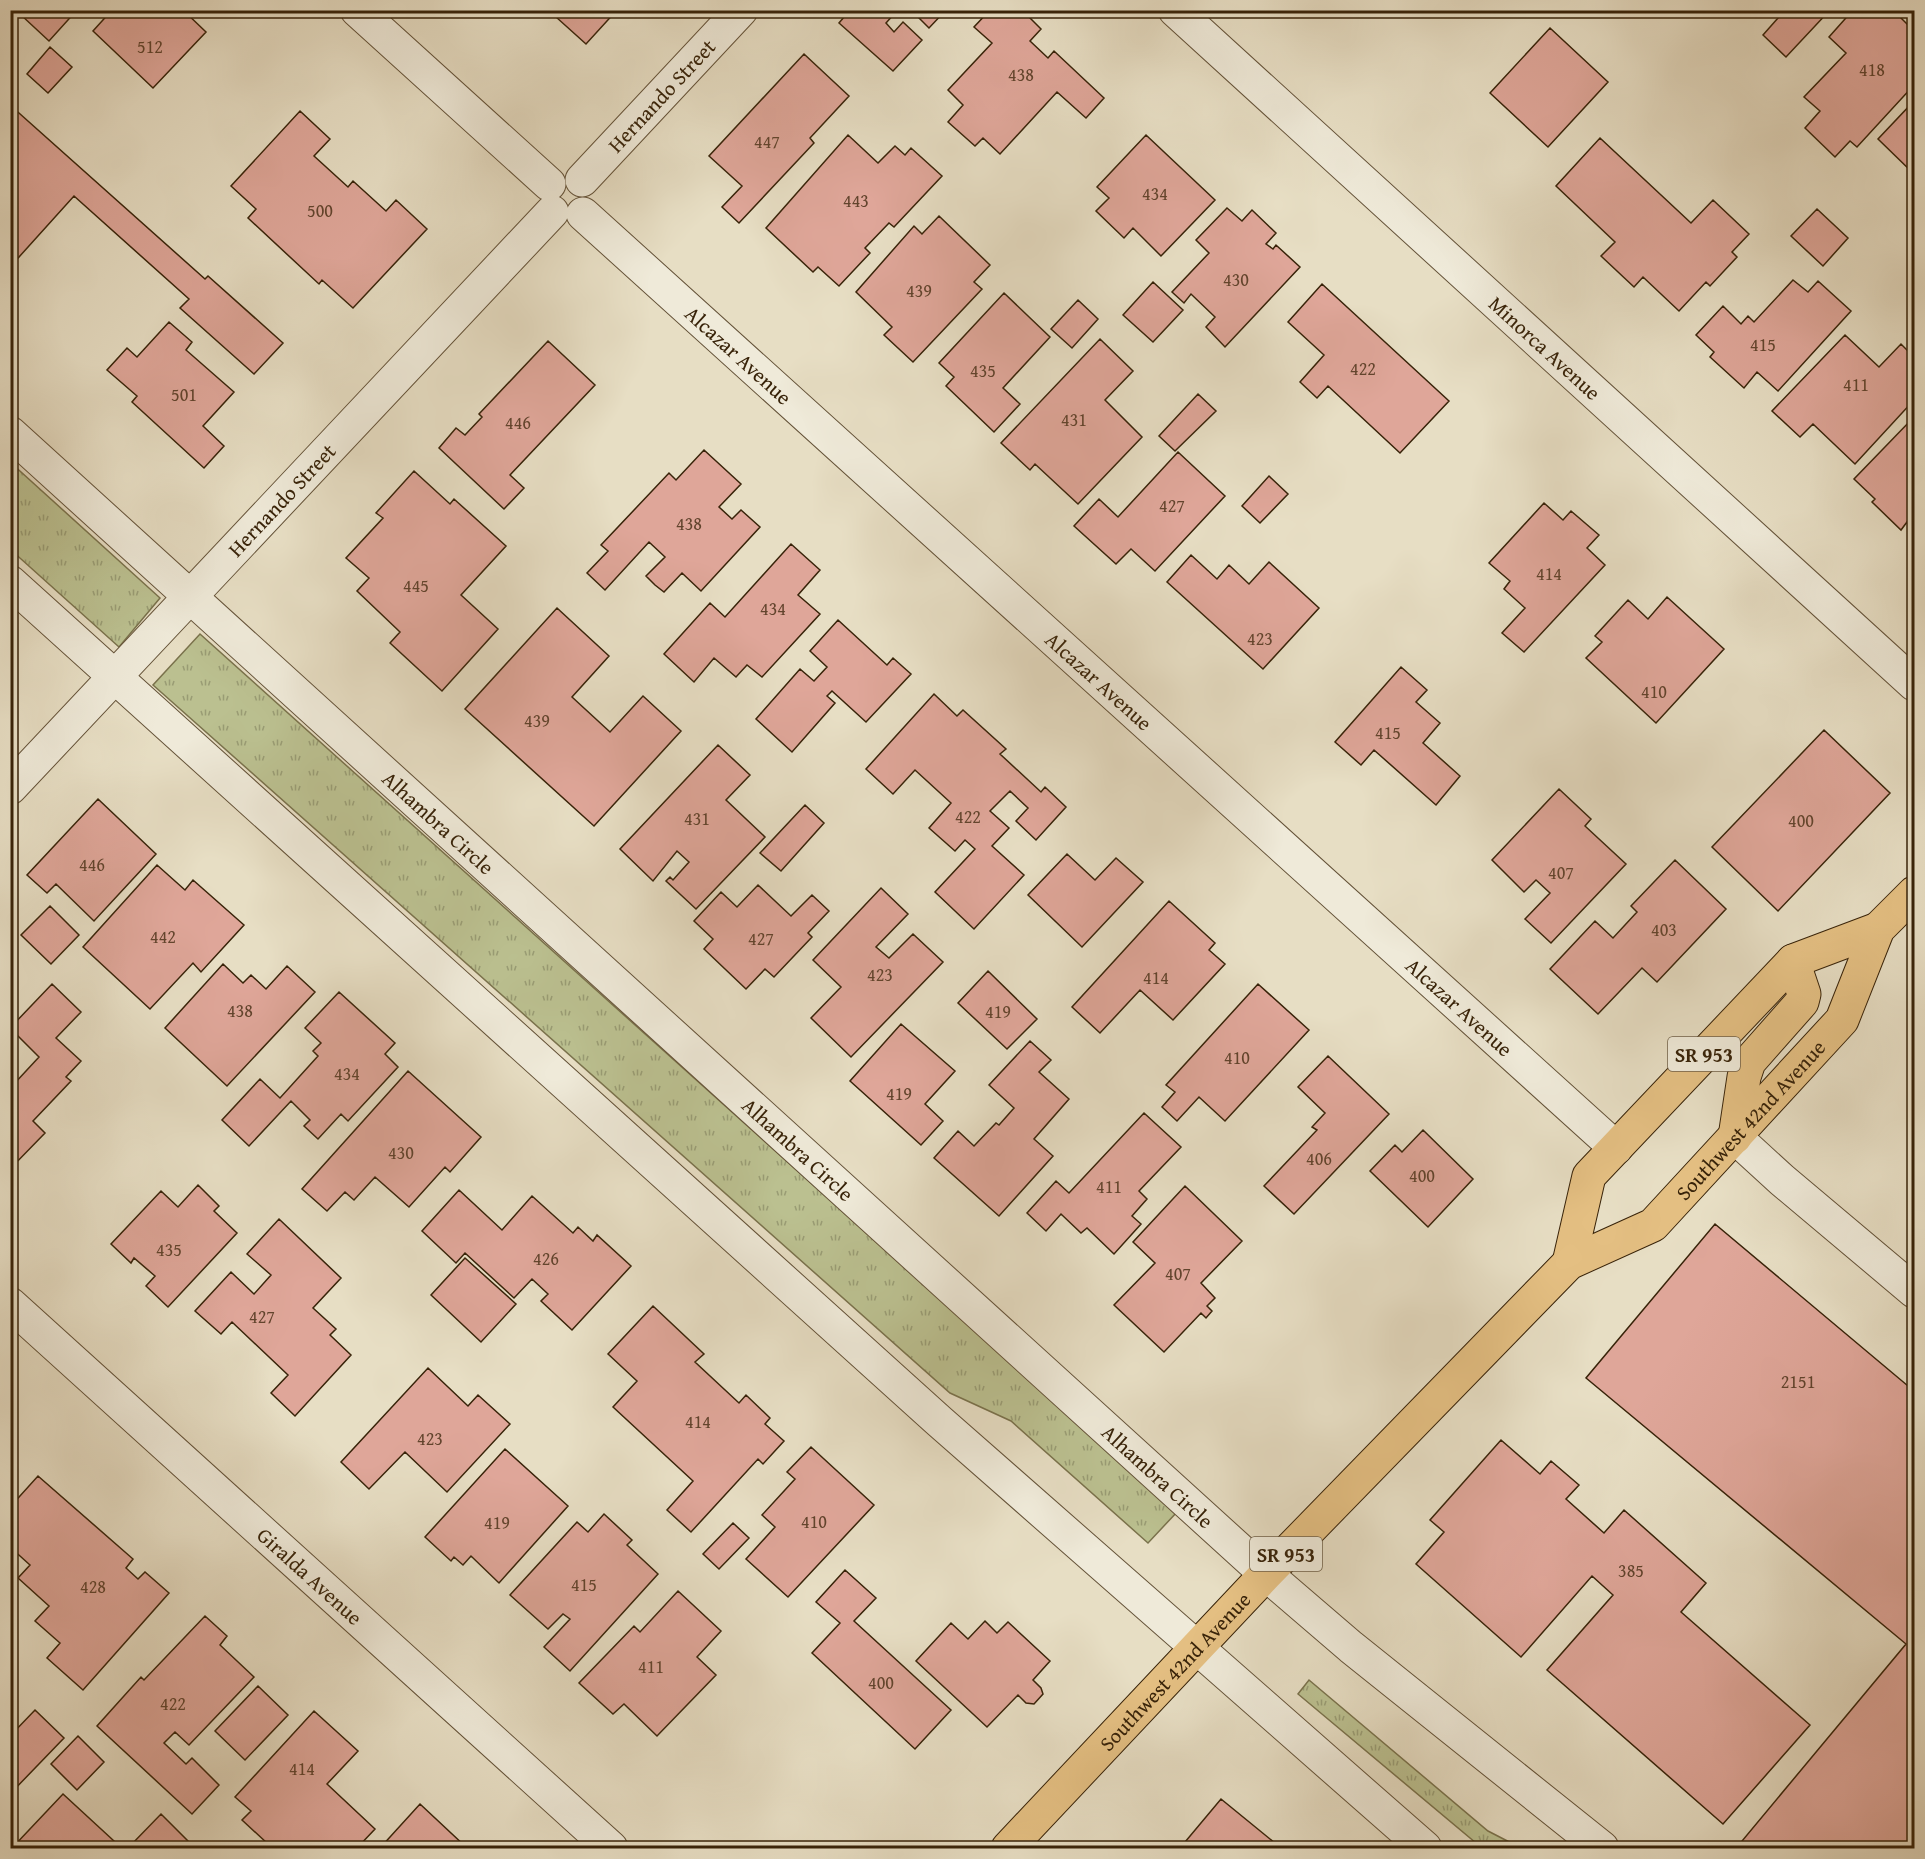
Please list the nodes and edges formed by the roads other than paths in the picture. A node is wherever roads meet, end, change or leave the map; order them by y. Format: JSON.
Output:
{"nodes":[{"id":1,"x":357,"y":10,"type":"edge"},
{"id":2,"x":741,"y":10,"type":"edge"},
{"id":3,"x":1175,"y":10,"type":"edge"},
{"id":4,"x":561,"y":203,"type":"junction"},
{"id":5,"x":10,"y":433,"type":"edge"},
{"id":6,"x":10,"y":582,"type":"edge"},
{"id":7,"x":191,"y":598,"type":"junction"},
{"id":8,"x":115,"y":676,"type":"junction"},
{"id":9,"x":1914,"y":684,"type":"edge"},
{"id":10,"x":10,"y":788,"type":"edge"},
{"id":11,"x":1914,"y":893,"type":"edge"},
{"id":12,"x":1878,"y":929,"type":"junction"},
{"id":13,"x":1793,"y":961,"type":"junction"},
{"id":14,"x":1735,"y":1137,"type":"junction"},
{"id":15,"x":1616,"y":1148,"type":"junction"},
{"id":16,"x":1569,"y":1263,"type":"junction"},
{"id":17,"x":1914,"y":1291,"type":"edge"},
{"id":18,"x":10,"y":1304,"type":"edge"},
{"id":19,"x":1266,"y":1574,"type":"junction"},
{"id":20,"x":1197,"y":1650,"type":"junction"},
{"id":21,"x":612,"y":1848,"type":"edge"},
{"id":22,"x":1008,"y":1848,"type":"edge"},
{"id":23,"x":1425,"y":1848,"type":"edge"},
{"id":24,"x":1602,"y":1848,"type":"edge"}],
"edges":[{"from":1,"to":4,"type":"street","name":"Alcazar Avenue"},
{"from":2,"to":4,"type":"street","name":"Hernando Street"},
{"from":3,"to":9,"type":"street","name":"Minorca Avenue"},
{"from":4,"to":7,"type":"street","name":"Hernando Street"},
{"from":4,"to":15,"type":"street","name":"Alcazar Avenue"},
{"from":5,"to":7,"type":"street","name":"Alhambra Circle"},
{"from":6,"to":8,"type":"street"},
{"from":7,"to":8,"type":"street","name":"Hernando Street"},
{"from":7,"to":19,"type":"street","name":"Alhambra Circle"},
{"from":8,"to":10,"type":"street","name":"Hernando Street"},
{"from":8,"to":20,"type":"street"},
{"from":11,"to":12,"type":"main road","name":"Southwest 42nd Avenue","number":"SR 953"},
{"from":12,"to":13,"type":"main road","name":"Southwest 42nd Avenue","number":"SR 953"},
{"from":12,"to":14,"type":"main road","name":"Southwest 42nd Avenue","number":"SR 953"},
{"from":13,"to":14,"type":"main road"},
{"from":13,"to":15,"type":"main road","name":"Southwest 42nd Avenue","number":"SR 953"},
{"from":14,"to":16,"type":"main road","name":"Southwest 42nd Avenue","number":"SR 953"},
{"from":14,"to":17,"type":"street"},
{"from":15,"to":16,"type":"main road","name":"Southwest 42nd Avenue","number":"SR 953"},
{"from":16,"to":19,"type":"main road","name":"Southwest 42nd Avenue","number":"SR 953"},
{"from":18,"to":21,"type":"street","name":"Giralda Avenue"},
{"from":19,"to":20,"type":"main road","name":"Southwest 42nd Avenue","number":"SR 953"},
{"from":19,"to":24,"type":"street","name":"Alhambra Circle"},
{"from":20,"to":22,"type":"main road","name":"Southwest 42nd Avenue","number":"SR 953"},
{"from":20,"to":23,"type":"street"}]}
